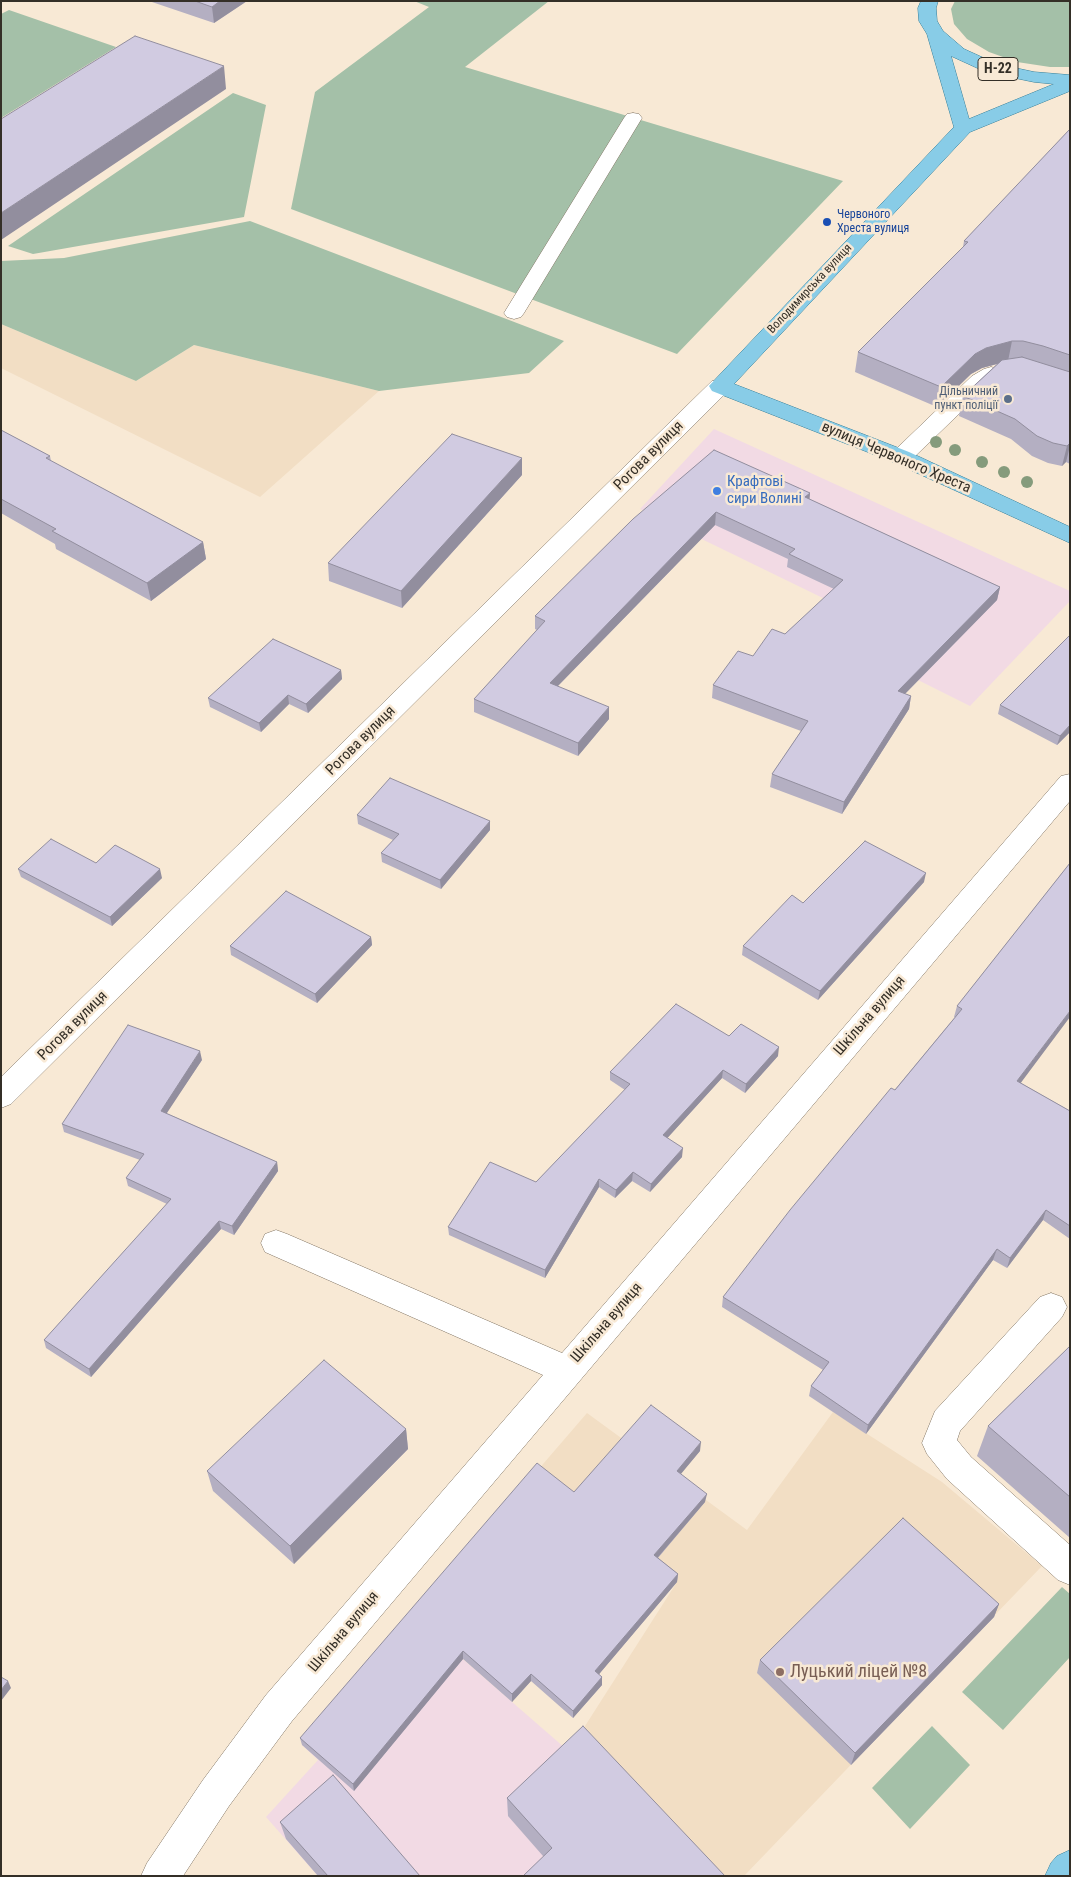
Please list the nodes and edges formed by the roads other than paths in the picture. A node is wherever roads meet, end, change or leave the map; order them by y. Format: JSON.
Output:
{"nodes":[{"id":1,"x":925,"y":4,"type":"edge"},
{"id":2,"x":936,"y":34,"type":"junction"},
{"id":3,"x":1070,"y":80,"type":"edge"},
{"id":4,"x":1070,"y":84,"type":"edge"},
{"id":5,"x":633,"y":118,"type":"dead end"},
{"id":6,"x":963,"y":128,"type":"junction"},
{"id":7,"x":514,"y":313,"type":"dead end"},
{"id":8,"x":1013,"y":369,"type":"edge"},
{"id":9,"x":720,"y":386,"type":"junction"},
{"id":10,"x":901,"y":457,"type":"junction"},
{"id":11,"x":1070,"y":536,"type":"edge"},
{"id":12,"x":1070,"y":783,"type":"edge"},
{"id":13,"x":1,"y":1096,"type":"edge"},
{"id":14,"x":276,"y":1243,"type":"dead end"},
{"id":15,"x":1051,"y":1307,"type":"dead end"},
{"id":16,"x":566,"y":1370,"type":"junction"},
{"id":17,"x":1070,"y":1568,"type":"edge"},
{"id":18,"x":1070,"y":1869,"type":"edge"},
{"id":19,"x":160,"y":1876,"type":"edge"},
{"id":20,"x":1064,"y":1876,"type":"edge"}],
"edges":[{"from":1,"to":2,"type":"main road","number":"Н-22"},
{"from":2,"to":3,"type":"main road","number":"Н-22"},
{"from":2,"to":6,"type":"main road"},
{"from":4,"to":6,"type":"main road","name":"Володимирська вулиця"},
{"from":5,"to":7,"type":"street"},
{"from":6,"to":9,"type":"main road","name":"Володимирська вулиця"},
{"from":8,"to":10,"type":"street"},
{"from":9,"to":10,"type":"main road","name":"вулиця Червоного Хреста"},
{"from":9,"to":13,"type":"street","name":"Рогова вулиця"},
{"from":10,"to":11,"type":"main road","name":"вулиця Червоного Хреста"},
{"from":12,"to":16,"type":"street","name":"Шкільна вулиця"},
{"from":14,"to":16,"type":"street"},
{"from":15,"to":17,"type":"street"},
{"from":16,"to":19,"type":"street","name":"Шкільна вулиця"},
{"from":18,"to":20,"type":"main road"}]}
